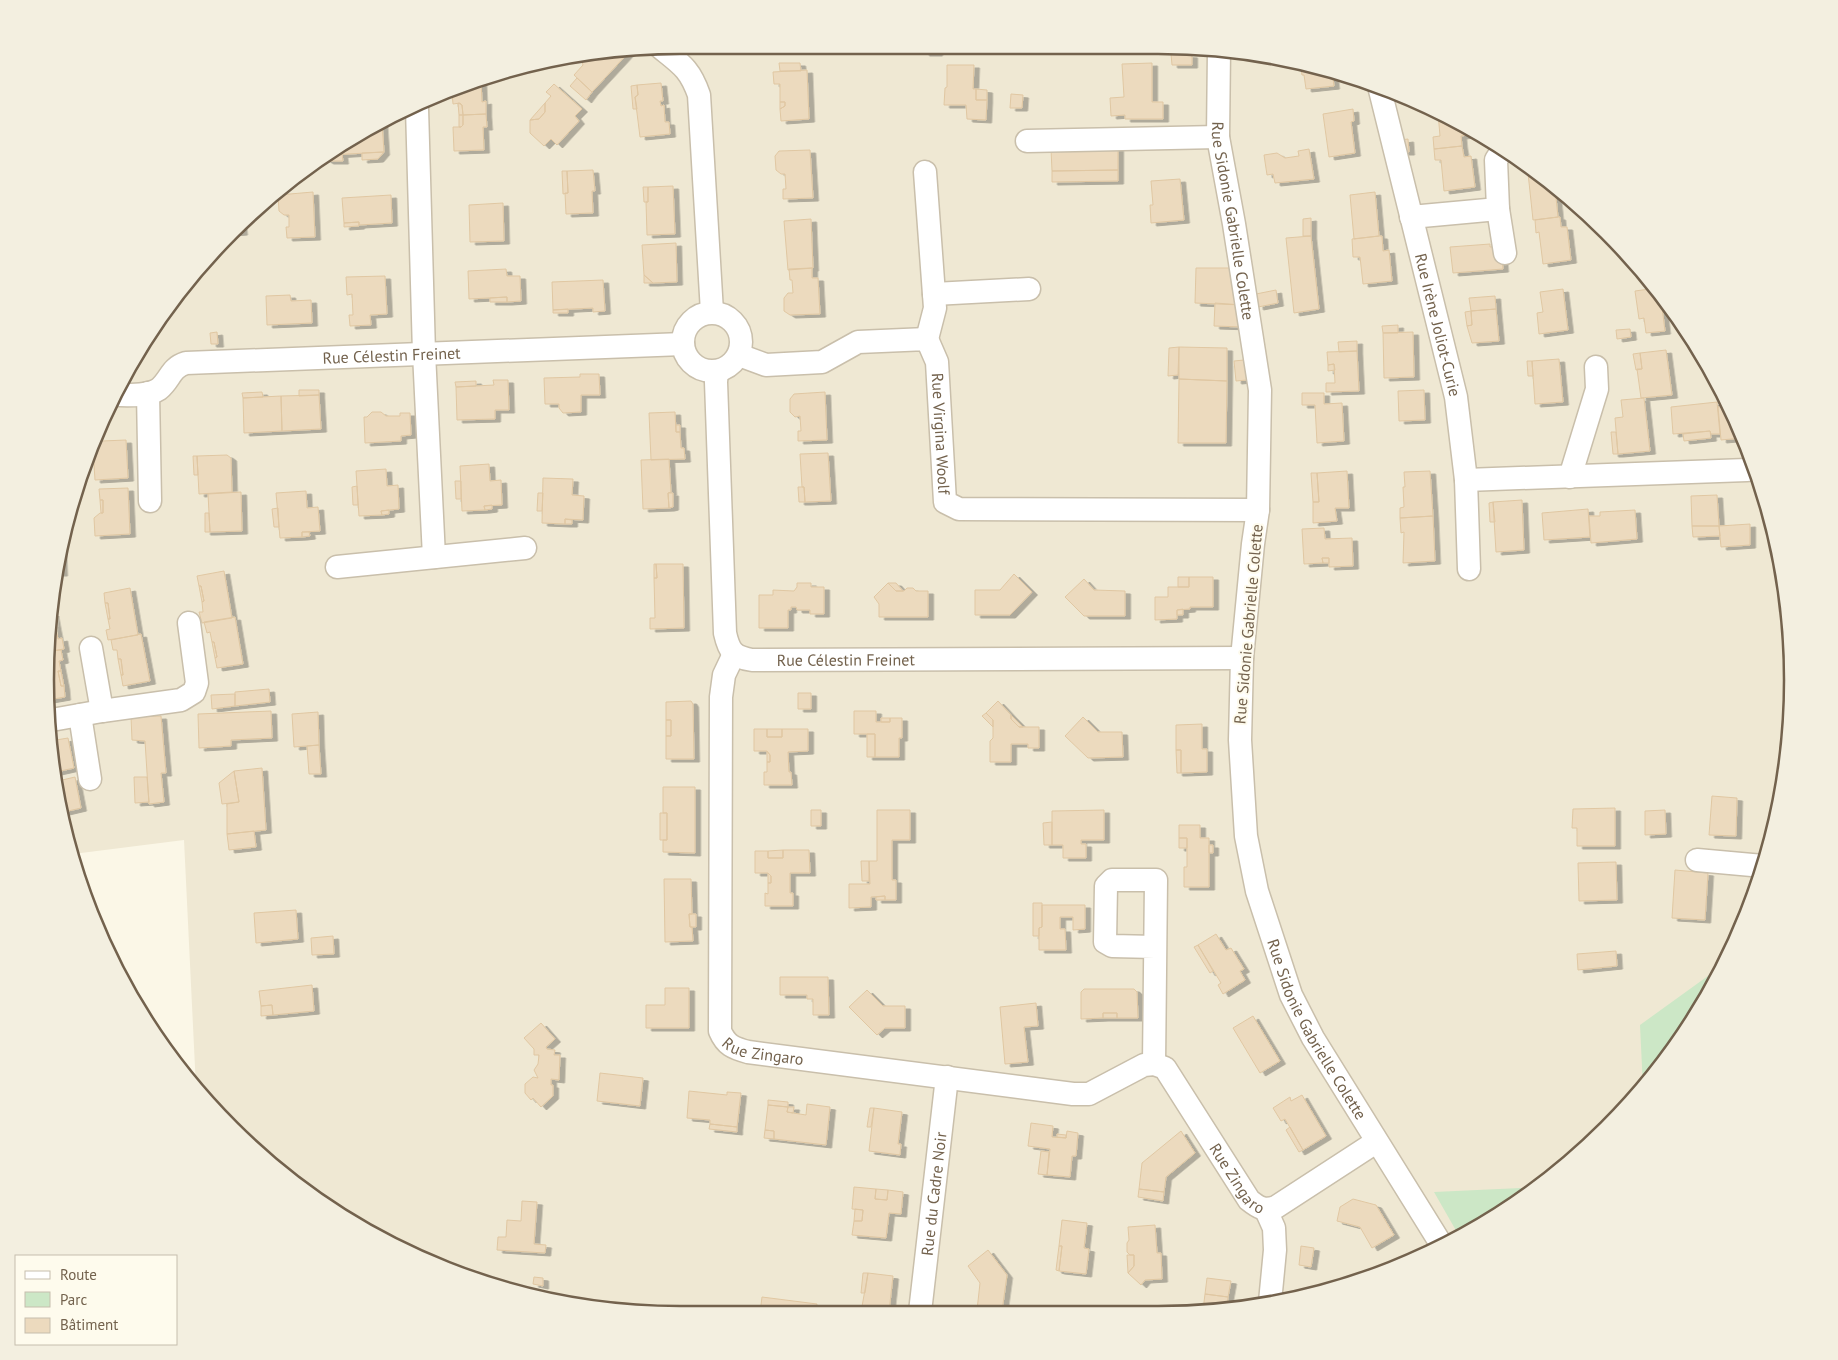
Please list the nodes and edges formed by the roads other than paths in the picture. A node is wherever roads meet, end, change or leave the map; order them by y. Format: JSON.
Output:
{"nodes":[{"id":1,"x":669,"y":54,"type":"edge"},
{"id":2,"x":1219,"y":57,"type":"edge"},
{"id":3,"x":1381,"y":95,"type":"edge"},
{"id":4,"x":417,"y":112,"type":"edge"},
{"id":5,"x":1218,"y":137,"type":"junction"},
{"id":6,"x":1027,"y":141,"type":"dead end"},
{"id":7,"x":1499,"y":155,"type":"edge"},
{"id":8,"x":925,"y":172,"type":"dead end"},
{"id":9,"x":1498,"y":209,"type":"junction"},
{"id":10,"x":1411,"y":217,"type":"junction"},
{"id":11,"x":1505,"y":253,"type":"dead end"},
{"id":12,"x":1029,"y":289,"type":"dead end"},
{"id":13,"x":934,"y":294,"type":"junction"},
{"id":14,"x":712,"y":312,"type":"junction"},
{"id":15,"x":926,"y":339,"type":"junction"},
{"id":16,"x":683,"y":344,"type":"junction"},
{"id":17,"x":424,"y":352,"type":"junction"},
{"id":18,"x":739,"y":355,"type":"junction"},
{"id":19,"x":1596,"y":368,"type":"dead end"},
{"id":20,"x":717,"y":371,"type":"junction"},
{"id":21,"x":148,"y":393,"type":"junction"},
{"id":22,"x":123,"y":394,"type":"edge"},
{"id":23,"x":1746,"y":470,"type":"dead end"},
{"id":24,"x":1570,"y":477,"type":"junction"},
{"id":25,"x":1466,"y":480,"type":"junction"},
{"id":26,"x":150,"y":501,"type":"dead end"},
{"id":27,"x":1258,"y":510,"type":"junction"},
{"id":28,"x":525,"y":548,"type":"dead end"},
{"id":29,"x":434,"y":557,"type":"junction"},
{"id":30,"x":337,"y":567,"type":"dead end"},
{"id":31,"x":1469,"y":569,"type":"dead end"},
{"id":32,"x":189,"y":623,"type":"dead end"},
{"id":33,"x":91,"y":648,"type":"dead end"},
{"id":34,"x":734,"y":654,"type":"junction"},
{"id":35,"x":1242,"y":658,"type":"junction"},
{"id":36,"x":91,"y":713,"type":"junction"},
{"id":37,"x":55,"y":719,"type":"edge"},
{"id":38,"x":90,"y":779,"type":"dead end"},
{"id":39,"x":1697,"y":860,"type":"dead end"},
{"id":40,"x":1756,"y":865,"type":"edge"},
{"id":41,"x":1155,"y":947,"type":"dead end"},
{"id":42,"x":1154,"y":1064,"type":"junction"},
{"id":43,"x":947,"y":1077,"type":"junction"},
{"id":44,"x":1376,"y":1142,"type":"junction"},
{"id":45,"x":1266,"y":1210,"type":"junction"},
{"id":46,"x":1438,"y":1240,"type":"edge"},
{"id":47,"x":1271,"y":1296,"type":"edge"},
{"id":48,"x":921,"y":1306,"type":"edge"}],
"edges":[{"from":1,"to":14,"type":"street"},
{"from":2,"to":5,"type":"street","name":"Rue Sidonie Gabrielle Colette"},
{"from":3,"to":10,"type":"street","name":"Rue Irène Joliot-Curie"},
{"from":4,"to":17,"type":"street"},
{"from":5,"to":6,"type":"street"},
{"from":5,"to":27,"type":"street","name":"Rue Sidonie Gabrielle Colette"},
{"from":7,"to":9,"type":"street"},
{"from":8,"to":13,"type":"street"},
{"from":9,"to":10,"type":"street"},
{"from":9,"to":11,"type":"street"},
{"from":10,"to":25,"type":"street","name":"Rue Irène Joliot-Curie"},
{"from":12,"to":13,"type":"street"},
{"from":13,"to":15,"type":"street"},
{"from":14,"to":16,"type":"street"},
{"from":14,"to":18,"type":"street"},
{"from":15,"to":18,"type":"street"},
{"from":15,"to":27,"type":"street","name":"Rue Virgina Woolf"},
{"from":16,"to":17,"type":"street","name":"Rue Célestin Freinet"},
{"from":16,"to":20,"type":"street"},
{"from":17,"to":21,"type":"street","name":"Rue Célestin Freinet"},
{"from":17,"to":29,"type":"street"},
{"from":18,"to":20,"type":"street"},
{"from":19,"to":24,"type":"street"},
{"from":20,"to":34,"type":"street"},
{"from":21,"to":22,"type":"street"},
{"from":21,"to":26,"type":"street"},
{"from":23,"to":24,"type":"street"},
{"from":24,"to":25,"type":"street"},
{"from":25,"to":31,"type":"street","name":"Rue Irène Joliot-Curie"},
{"from":27,"to":35,"type":"street","name":"Rue Sidonie Gabrielle Colette"},
{"from":28,"to":29,"type":"street"},
{"from":29,"to":30,"type":"street"},
{"from":32,"to":36,"type":"street"},
{"from":33,"to":36,"type":"street"},
{"from":34,"to":35,"type":"street","name":"Rue Célestin Freinet"},
{"from":34,"to":43,"type":"street","name":"Rue Zingaro"},
{"from":35,"to":44,"type":"street","name":"Rue Sidonie Gabrielle Colette"},
{"from":36,"to":37,"type":"street"},
{"from":36,"to":38,"type":"street"},
{"from":39,"to":40,"type":"street"},
{"from":41,"to":42,"type":"street"},
{"from":42,"to":43,"type":"street","name":"Rue Zingaro"},
{"from":42,"to":45,"type":"street","name":"Rue Zingaro"},
{"from":43,"to":48,"type":"street","name":"Rue du Cadre Noir"},
{"from":44,"to":45,"type":"street","name":"Rue Zingaro"},
{"from":44,"to":46,"type":"street","name":"Rue Sidonie Gabrielle Colette"},
{"from":45,"to":47,"type":"street"}]}
